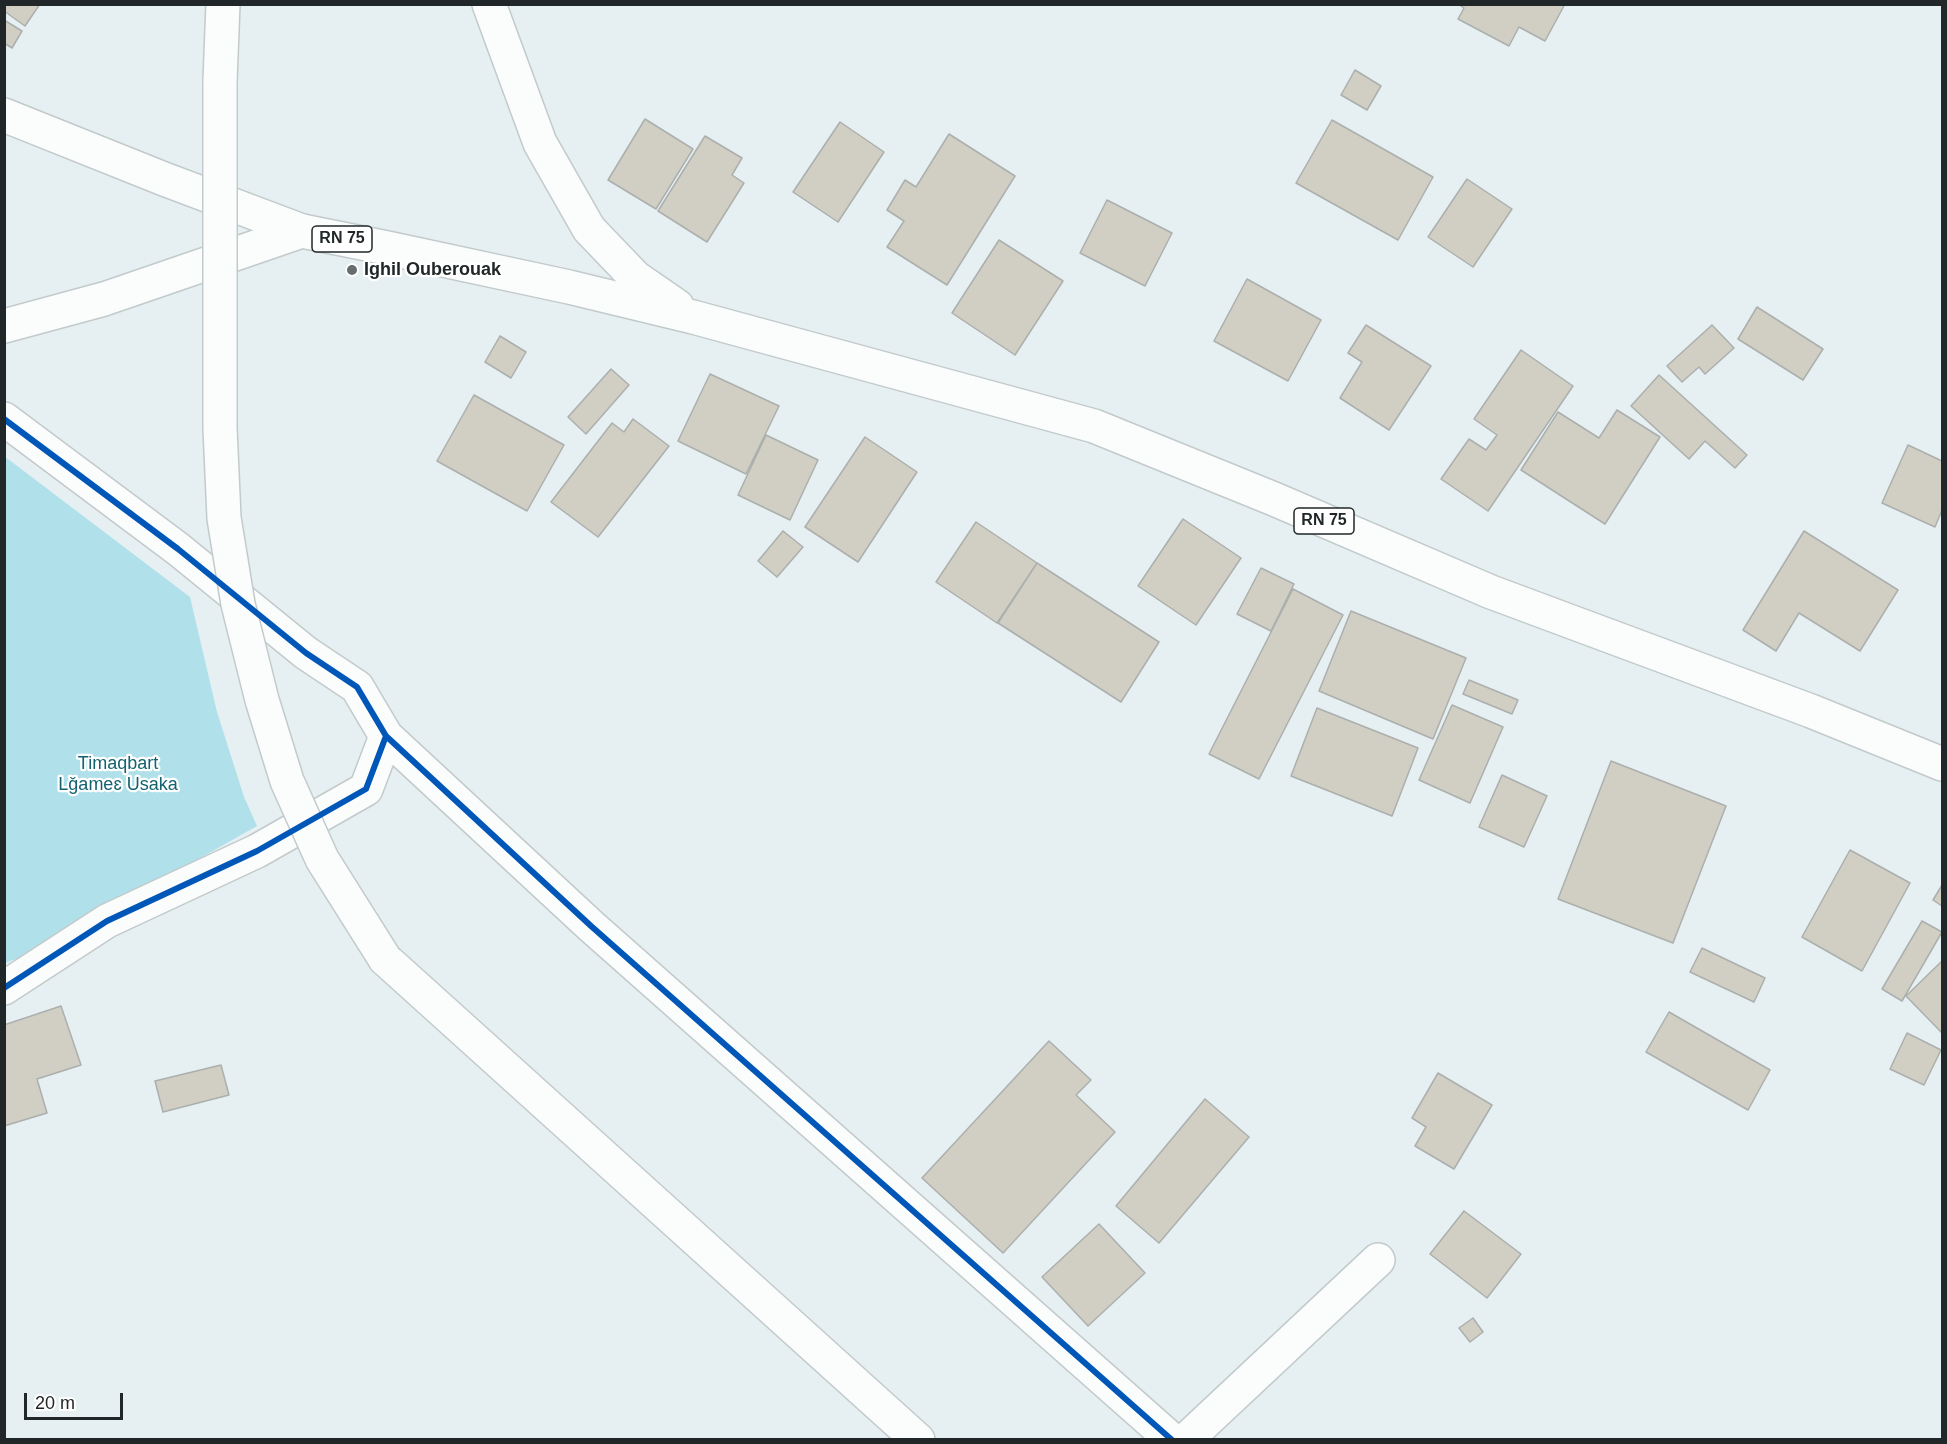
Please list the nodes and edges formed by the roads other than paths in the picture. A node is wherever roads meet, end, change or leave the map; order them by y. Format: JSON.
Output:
{"nodes":[{"id":1,"x":223,"y":4,"type":"edge"},
{"id":2,"x":489,"y":4,"type":"edge"},
{"id":3,"x":4,"y":115,"type":"edge"},
{"id":4,"x":302,"y":231,"type":"junction"},
{"id":5,"x":693,"y":317,"type":"junction"},
{"id":6,"x":4,"y":326,"type":"edge"},
{"id":7,"x":4,"y":419,"type":"edge"},
{"id":8,"x":386,"y":736,"type":"junction"},
{"id":9,"x":1942,"y":764,"type":"edge"},
{"id":10,"x":4,"y":988,"type":"edge"},
{"id":11,"x":1378,"y":1260,"type":"dead end"},
{"id":12,"x":918,"y":1440,"type":"edge"},
{"id":13,"x":1172,"y":1440,"type":"edge"},
{"id":14,"x":1186,"y":1440,"type":"edge"}],
"edges":[{"from":1,"to":12,"type":"main road","bridge":true},
{"from":2,"to":5,"type":"main road"},
{"from":3,"to":4,"type":"main road","number":"RN 75"},
{"from":4,"to":5,"type":"main road","number":"RN 75"},
{"from":4,"to":6,"type":"main road"},
{"from":5,"to":9,"type":"main road","number":"RN 75"},
{"from":7,"to":8,"type":"main road"},
{"from":8,"to":10,"type":"main road"},
{"from":8,"to":13,"type":"main road"},
{"from":11,"to":14,"type":"main road"}]}
